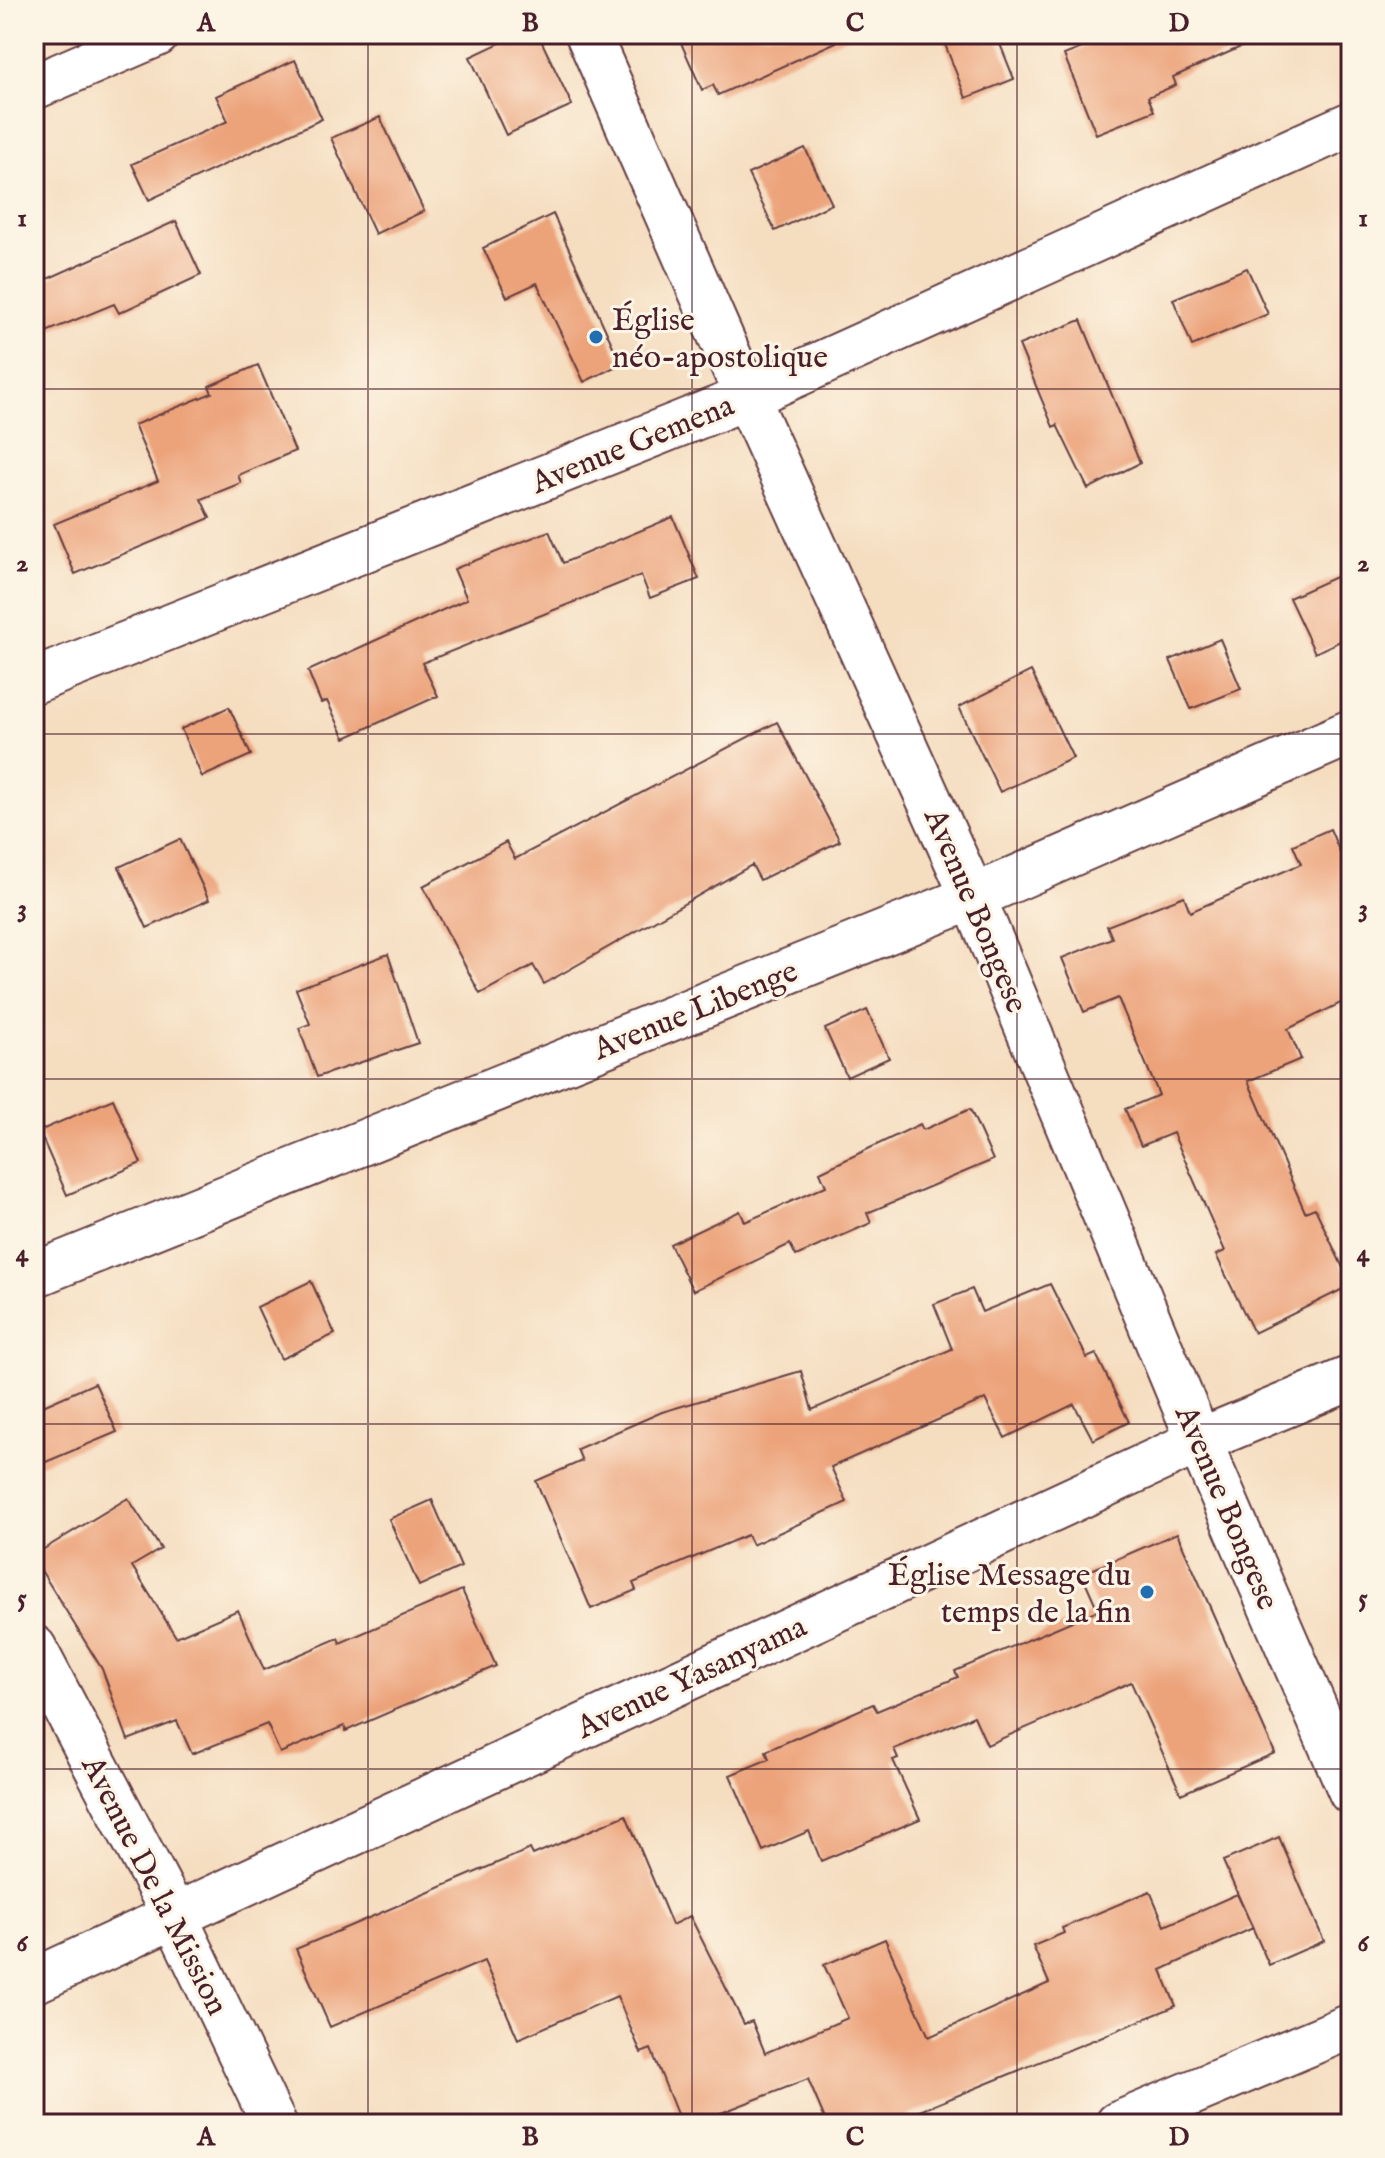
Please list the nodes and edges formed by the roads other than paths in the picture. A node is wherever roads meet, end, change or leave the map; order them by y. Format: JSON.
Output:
{"nodes":[{"id":1,"x":157,"y":34,"type":"edge"},
{"id":2,"x":588,"y":34,"type":"edge"},
{"id":3,"x":34,"y":87,"type":"edge"},
{"id":4,"x":1351,"y":124,"type":"edge"},
{"id":5,"x":747,"y":397,"type":"junction"},
{"id":6,"x":34,"y":681,"type":"edge"},
{"id":7,"x":1351,"y":732,"type":"edge"},
{"id":8,"x":973,"y":897,"type":"junction"},
{"id":9,"x":34,"y":1275,"type":"edge"},
{"id":10,"x":1351,"y":1378,"type":"edge"},
{"id":11,"x":1199,"y":1441,"type":"junction"},
{"id":12,"x":34,"y":1648,"type":"edge"},
{"id":13,"x":1351,"y":1792,"type":"edge"},
{"id":14,"x":174,"y":1915,"type":"junction"},
{"id":15,"x":34,"y":1981,"type":"edge"},
{"id":16,"x":1351,"y":2026,"type":"edge"},
{"id":17,"x":274,"y":2124,"type":"edge"},
{"id":18,"x":1118,"y":2124,"type":"edge"}],
"edges":[{"from":1,"to":3,"type":"street"},
{"from":2,"to":5,"type":"street","name":"Avenue Bongese"},
{"from":4,"to":5,"type":"street","name":"Avenue Gemena"},
{"from":5,"to":6,"type":"street","name":"Avenue Gemena"},
{"from":5,"to":8,"type":"street","name":"Avenue Bongese"},
{"from":7,"to":8,"type":"street","name":"Avenue Libenge"},
{"from":8,"to":9,"type":"street","name":"Avenue Libenge"},
{"from":8,"to":11,"type":"street","name":"Avenue Bongese"},
{"from":10,"to":11,"type":"street","name":"Avenue Yasanyama"},
{"from":11,"to":13,"type":"street","name":"Avenue Bongese"},
{"from":11,"to":14,"type":"street","name":"Avenue Yasanyama"},
{"from":12,"to":14,"type":"street","name":"Avenue De la Mission"},
{"from":14,"to":15,"type":"street","name":"Avenue Yasanyama"},
{"from":14,"to":17,"type":"street","name":"Avenue De la Mission"},
{"from":16,"to":18,"type":"street"}]}
